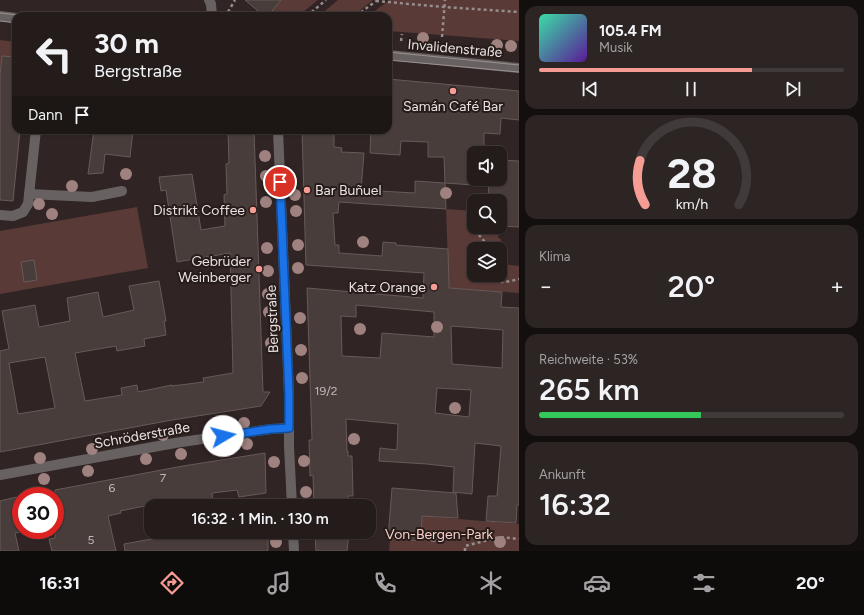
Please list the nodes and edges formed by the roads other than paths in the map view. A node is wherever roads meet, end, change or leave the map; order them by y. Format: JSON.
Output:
{"nodes":[{"id":1,"x":209,"y":0,"type":"edge"},
{"id":2,"x":212,"y":12,"type":"edge"},
{"id":3,"x":0,"y":16,"type":"edge"},
{"id":4,"x":12,"y":18,"type":"edge"},
{"id":5,"x":392,"y":55,"type":"edge"},
{"id":6,"x":519,"y":68,"type":"edge"},
{"id":7,"x":36,"y":134,"type":"edge"},
{"id":8,"x":278,"y":134,"type":"edge"},
{"id":9,"x":122,"y":191,"type":"dead end"},
{"id":10,"x":29,"y":194,"type":"junction"},
{"id":11,"x":0,"y":215,"type":"edge"},
{"id":12,"x":289,"y":428,"type":"junction"},
{"id":13,"x":0,"y":475,"type":"edge"},
{"id":14,"x":292,"y":499,"type":"edge"},
{"id":15,"x":293,"y":539,"type":"edge"},
{"id":16,"x":294,"y":551,"type":"edge"}],
"edges":[{"from":1,"to":2,"type":"street"},
{"from":3,"to":4,"type":"street"},
{"from":5,"to":6,"type":"street","name":"Invalidenstraße"},
{"from":7,"to":10,"type":"street"},
{"from":8,"to":12,"type":"street","name":"Bergstraße"},
{"from":9,"to":10,"type":"street"},
{"from":10,"to":11,"type":"street"},
{"from":12,"to":13,"type":"street","name":"Schröderstraße"},
{"from":12,"to":14,"type":"street","name":"Bergstraße"},
{"from":15,"to":16,"type":"street"}]}
